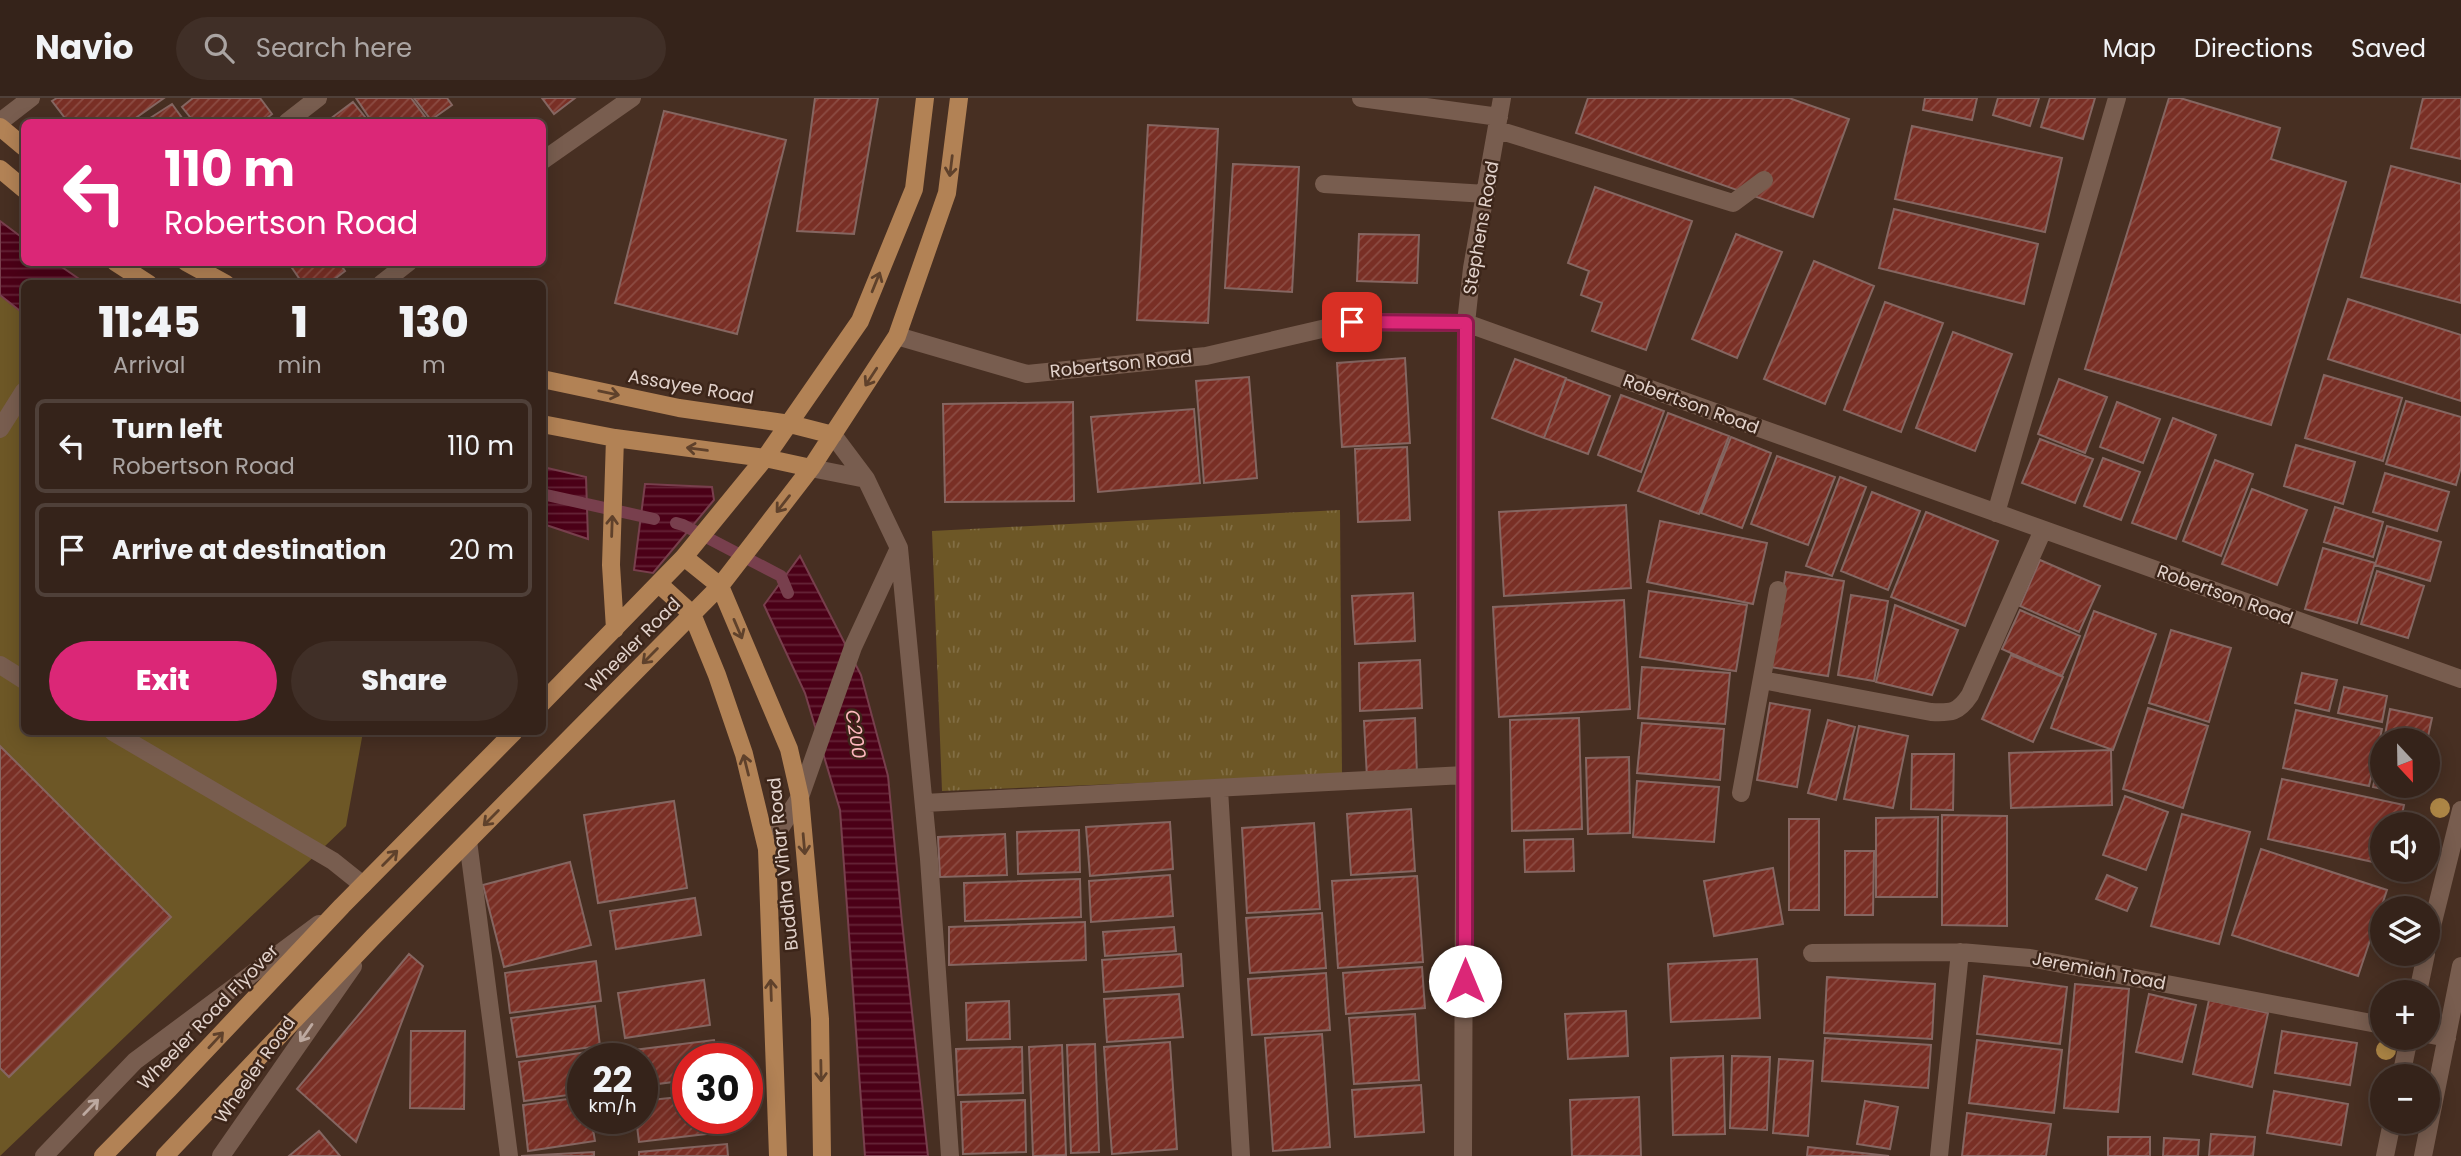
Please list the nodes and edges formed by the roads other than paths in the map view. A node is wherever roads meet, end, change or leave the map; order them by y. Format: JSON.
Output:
{"nodes":[{"id":1,"x":31,"y":98,"type":"edge"},
{"id":2,"x":318,"y":98,"type":"edge"},
{"id":3,"x":632,"y":98,"type":"edge"},
{"id":4,"x":925,"y":98,"type":"edge"},
{"id":5,"x":959,"y":98,"type":"edge"},
{"id":6,"x":1361,"y":98,"type":"edge"},
{"id":7,"x":1502,"y":98,"type":"edge"},
{"id":8,"x":2116,"y":98,"type":"edge"},
{"id":9,"x":291,"y":119,"type":"edge"},
{"id":10,"x":1498,"y":124,"type":"junction"},
{"id":11,"x":0,"y":125,"type":"edge"},
{"id":12,"x":21,"y":144,"type":"edge"},
{"id":13,"x":546,"y":158,"type":"edge"},
{"id":14,"x":0,"y":169,"type":"edge"},
{"id":15,"x":1764,"y":180,"type":"dead end"},
{"id":16,"x":1324,"y":184,"type":"dead end"},
{"id":17,"x":21,"y":186,"type":"edge"},
{"id":18,"x":1486,"y":194,"type":"junction"},
{"id":19,"x":122,"y":266,"type":"edge"},
{"id":20,"x":193,"y":266,"type":"edge"},
{"id":21,"x":404,"y":266,"type":"edge"},
{"id":22,"x":143,"y":280,"type":"edge"},
{"id":23,"x":219,"y":280,"type":"edge"},
{"id":24,"x":386,"y":280,"type":"edge"},
{"id":25,"x":1466,"y":323,"type":"junction"},
{"id":26,"x":897,"y":336,"type":"junction"},
{"id":27,"x":546,"y":380,"type":"edge"},
{"id":28,"x":21,"y":396,"type":"edge"},
{"id":29,"x":790,"y":424,"type":"junction"},
{"id":30,"x":546,"y":425,"type":"edge"},
{"id":31,"x":0,"y":429,"type":"edge"},
{"id":32,"x":833,"y":435,"type":"junction"},
{"id":33,"x":615,"y":438,"type":"junction"},
{"id":34,"x":765,"y":458,"type":"junction"},
{"id":35,"x":811,"y":468,"type":"junction"},
{"id":36,"x":866,"y":479,"type":"junction"},
{"id":37,"x":1996,"y":513,"type":"junction"},
{"id":38,"x":2043,"y":530,"type":"junction"},
{"id":39,"x":899,"y":548,"type":"junction"},
{"id":40,"x":687,"y":553,"type":"junction"},
{"id":41,"x":659,"y":584,"type":"junction"},
{"id":42,"x":720,"y":586,"type":"junction"},
{"id":43,"x":1778,"y":590,"type":"dead end"},
{"id":44,"x":692,"y":614,"type":"junction"},
{"id":45,"x":615,"y":629,"type":"junction"},
{"id":46,"x":0,"y":665,"type":"edge"},
{"id":47,"x":21,"y":678,"type":"edge"},
{"id":48,"x":2461,"y":679,"type":"edge"},
{"id":49,"x":1762,"y":680,"type":"junction"},
{"id":50,"x":546,"y":699,"type":"edge"},
{"id":51,"x":118,"y":735,"type":"edge"},
{"id":52,"x":511,"y":735,"type":"edge"},
{"id":53,"x":1465,"y":775,"type":"junction"},
{"id":54,"x":1219,"y":789,"type":"junction"},
{"id":55,"x":1741,"y":793,"type":"dead end"},
{"id":56,"x":800,"y":797,"type":"junction"},
{"id":57,"x":924,"y":803,"type":"junction"},
{"id":58,"x":2461,"y":810,"type":"edge"},
{"id":59,"x":468,"y":841,"type":"junction"},
{"id":60,"x":767,"y":849,"type":"junction"},
{"id":61,"x":363,"y":885,"type":"junction"},
{"id":62,"x":2440,"y":896,"type":"edge"},
{"id":63,"x":342,"y":906,"type":"junction"},
{"id":64,"x":373,"y":937,"type":"junction"},
{"id":65,"x":1960,"y":952,"type":"junction"},
{"id":66,"x":1812,"y":953,"type":"dead end"},
{"id":67,"x":2461,"y":966,"type":"edge"},
{"id":68,"x":2370,"y":1024,"type":"edge"},
{"id":69,"x":2440,"y":1037,"type":"edge"},
{"id":70,"x":2447,"y":1038,"type":"junction"},
{"id":71,"x":2390,"y":1134,"type":"edge"},
{"id":72,"x":44,"y":1156,"type":"edge"},
{"id":73,"x":103,"y":1156,"type":"edge"},
{"id":74,"x":165,"y":1156,"type":"edge"},
{"id":75,"x":221,"y":1156,"type":"edge"},
{"id":76,"x":509,"y":1156,"type":"edge"},
{"id":77,"x":778,"y":1156,"type":"edge"},
{"id":78,"x":822,"y":1156,"type":"edge"},
{"id":79,"x":950,"y":1156,"type":"edge"},
{"id":80,"x":1241,"y":1156,"type":"edge"},
{"id":81,"x":1463,"y":1156,"type":"edge"},
{"id":82,"x":1939,"y":1156,"type":"edge"},
{"id":83,"x":2385,"y":1156,"type":"edge"},
{"id":84,"x":2423,"y":1156,"type":"edge"}],
"edges":[{"from":1,"to":11,"type":"street"},
{"from":2,"to":9,"type":"street"},
{"from":3,"to":13,"type":"street"},
{"from":29,"to":4,"type":"main road","name":"Wheeler Road","one_way":true},
{"from":5,"to":26,"type":"main road","name":"Wheeler Road","one_way":true},
{"from":6,"to":10,"type":"street"},
{"from":7,"to":10,"type":"street","name":"Stephens Road"},
{"from":8,"to":37,"type":"street"},
{"from":10,"to":15,"type":"street"},
{"from":10,"to":18,"type":"street","name":"Stephens Road"},
{"from":11,"to":12,"type":"main road"},
{"from":14,"to":17,"type":"main road"},
{"from":16,"to":18,"type":"street"},
{"from":18,"to":25,"type":"street","name":"Stephens Road"},
{"from":19,"to":22,"type":"main road"},
{"from":20,"to":23,"type":"main road"},
{"from":21,"to":24,"type":"street"},
{"from":25,"to":26,"type":"street","name":"Robertson Road"},
{"from":25,"to":37,"type":"street","name":"Robertson Road"},
{"from":25,"to":53,"type":"street","name":"Stephens Road"},
{"from":26,"to":32,"type":"main road","name":"Wheeler Road","one_way":true},
{"from":27,"to":29,"type":"main road","name":"Assayee Road","one_way":true},
{"from":28,"to":31,"type":"street"},
{"from":29,"to":32,"type":"main road","name":"Assayee Road"},
{"from":29,"to":34,"type":"main road","name":"Wheeler Road"},
{"from":30,"to":33,"type":"main road"},
{"from":32,"to":35,"type":"main road","name":"Wheeler Road"},
{"from":32,"to":36,"type":"street"},
{"from":34,"to":33,"type":"main road","one_way":true},
{"from":45,"to":33,"type":"main road","one_way":true},
{"from":34,"to":35,"type":"main road"},
{"from":34,"to":40,"type":"main road","name":"Wheeler Road"},
{"from":35,"to":36,"type":"street"},
{"from":35,"to":42,"type":"main road","name":"Wheeler Road","one_way":true},
{"from":36,"to":39,"type":"street"},
{"from":37,"to":38,"type":"street","name":"Robertson Road"},
{"from":38,"to":48,"type":"street","name":"Robertson Road"},
{"from":38,"to":49,"type":"street"},
{"from":39,"to":56,"type":"street"},
{"from":39,"to":57,"type":"street"},
{"from":40,"to":41,"type":"main road","name":"Wheeler Road"},
{"from":40,"to":42,"type":"main road","name":"Buddha Vihar Road"},
{"from":41,"to":44,"type":"main road","name":"Buddha Vihar Road"},
{"from":41,"to":45,"type":"main road","name":"Wheeler Road"},
{"from":42,"to":44,"type":"main road","name":"Wheeler Road"},
{"from":42,"to":56,"type":"main road","name":"Buddha Vihar Road","one_way":true},
{"from":43,"to":49,"type":"street"},
{"from":44,"to":59,"type":"main road","name":"Wheeler Road","one_way":true},
{"from":60,"to":44,"type":"main road","name":"Buddha Vihar Road","one_way":true},
{"from":45,"to":50,"type":"main road","name":"Wheeler Road"},
{"from":46,"to":47,"type":"street"},
{"from":49,"to":55,"type":"street"},
{"from":51,"to":61,"type":"street"},
{"from":61,"to":52,"type":"main road","one_way":true},
{"from":53,"to":54,"type":"street"},
{"from":53,"to":81,"type":"street","name":"Stephens Road"},
{"from":54,"to":57,"type":"street"},
{"from":54,"to":80,"type":"street"},
{"from":56,"to":60,"type":"street"},
{"from":56,"to":78,"type":"main road","name":"Buddha Vihar Road","one_way":true},
{"from":57,"to":79,"type":"street"},
{"from":58,"to":62,"type":"street"},
{"from":59,"to":64,"type":"main road","name":"Wheeler Road"},
{"from":59,"to":76,"type":"street"},
{"from":77,"to":60,"type":"main road","name":"Buddha Vihar Road","one_way":true},
{"from":61,"to":63,"type":"main road"},
{"from":72,"to":63,"type":"street","one_way":true},
{"from":73,"to":63,"type":"main road","name":"Wheeler Road Flyover","one_way":true},
{"from":64,"to":74,"type":"main road"},
{"from":64,"to":75,"type":"street","name":"Wheeler Road","one_way":true},
{"from":65,"to":66,"type":"street","name":"Jeremiah Toad"},
{"from":65,"to":68,"type":"street","name":"Jeremiah Toad"},
{"from":65,"to":82,"type":"street"},
{"from":67,"to":70,"type":"street"},
{"from":69,"to":70,"type":"street"},
{"from":70,"to":84,"type":"street"},
{"from":71,"to":83,"type":"street"}]}
